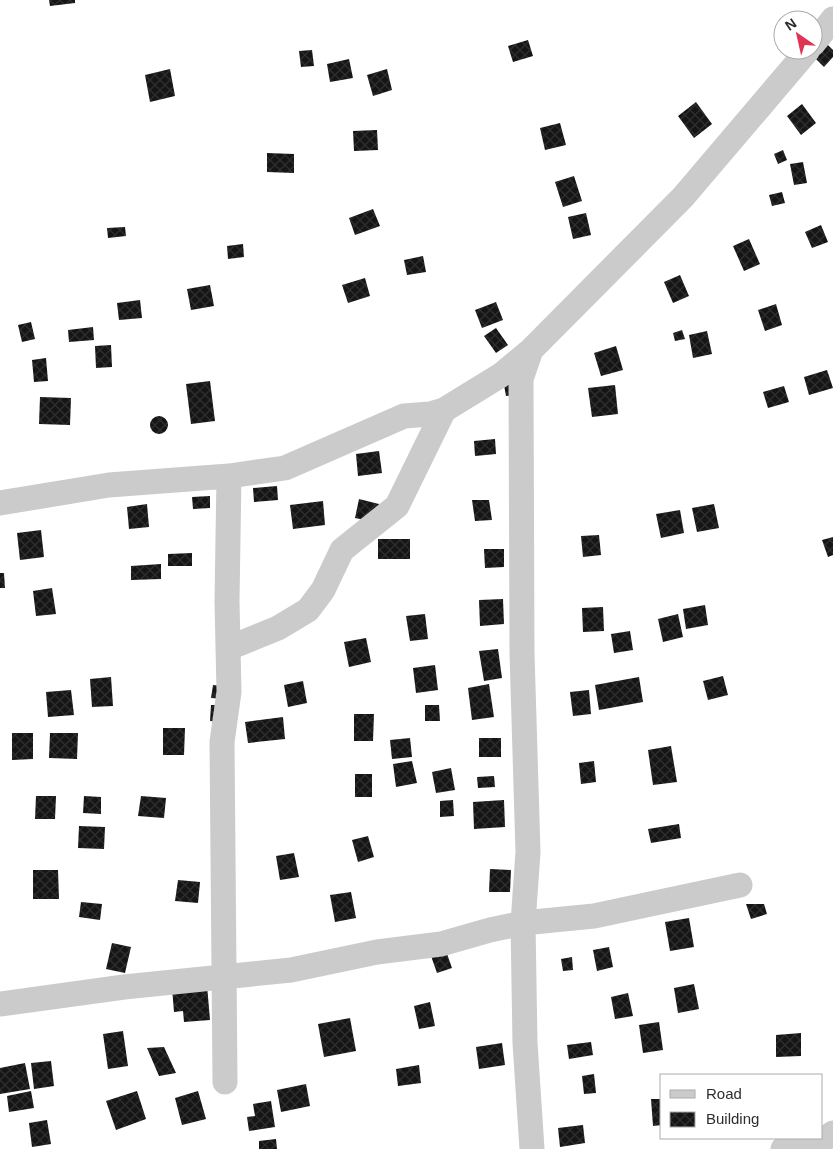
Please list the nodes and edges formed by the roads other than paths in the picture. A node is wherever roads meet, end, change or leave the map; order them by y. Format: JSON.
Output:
{"nodes":[{"id":1,"x":833,"y":19,"type":"edge"},
{"id":2,"x":823,"y":32,"type":"edge"},
{"id":3,"x":799,"y":60,"type":"edge"},
{"id":4,"x":531,"y":350,"type":"junction"},
{"id":5,"x":444,"y":410,"type":"junction"},
{"id":6,"x":229,"y":476,"type":"junction"},
{"id":7,"x":0,"y":503,"type":"edge"},
{"id":8,"x":229,"y":648,"type":"junction"},
{"id":9,"x":740,"y":885,"type":"dead end"},
{"id":10,"x":523,"y":923,"type":"junction"},
{"id":11,"x":224,"y":979,"type":"junction"},
{"id":12,"x":0,"y":1004,"type":"edge"},
{"id":13,"x":225,"y":1082,"type":"dead end"},
{"id":14,"x":833,"y":1133,"type":"edge"},
{"id":15,"x":532,"y":1149,"type":"edge"},
{"id":16,"x":783,"y":1149,"type":"edge"}],
"edges":[{"from":1,"to":2,"type":"street"},
{"from":3,"to":4,"type":"street"},
{"from":4,"to":5,"type":"street"},
{"from":4,"to":10,"type":"street"},
{"from":5,"to":6,"type":"street"},
{"from":5,"to":8,"type":"street"},
{"from":6,"to":7,"type":"street"},
{"from":6,"to":8,"type":"street"},
{"from":8,"to":11,"type":"street"},
{"from":9,"to":10,"type":"street"},
{"from":10,"to":11,"type":"street"},
{"from":10,"to":15,"type":"street"},
{"from":11,"to":12,"type":"street"},
{"from":11,"to":13,"type":"street"},
{"from":14,"to":16,"type":"street"}]}
